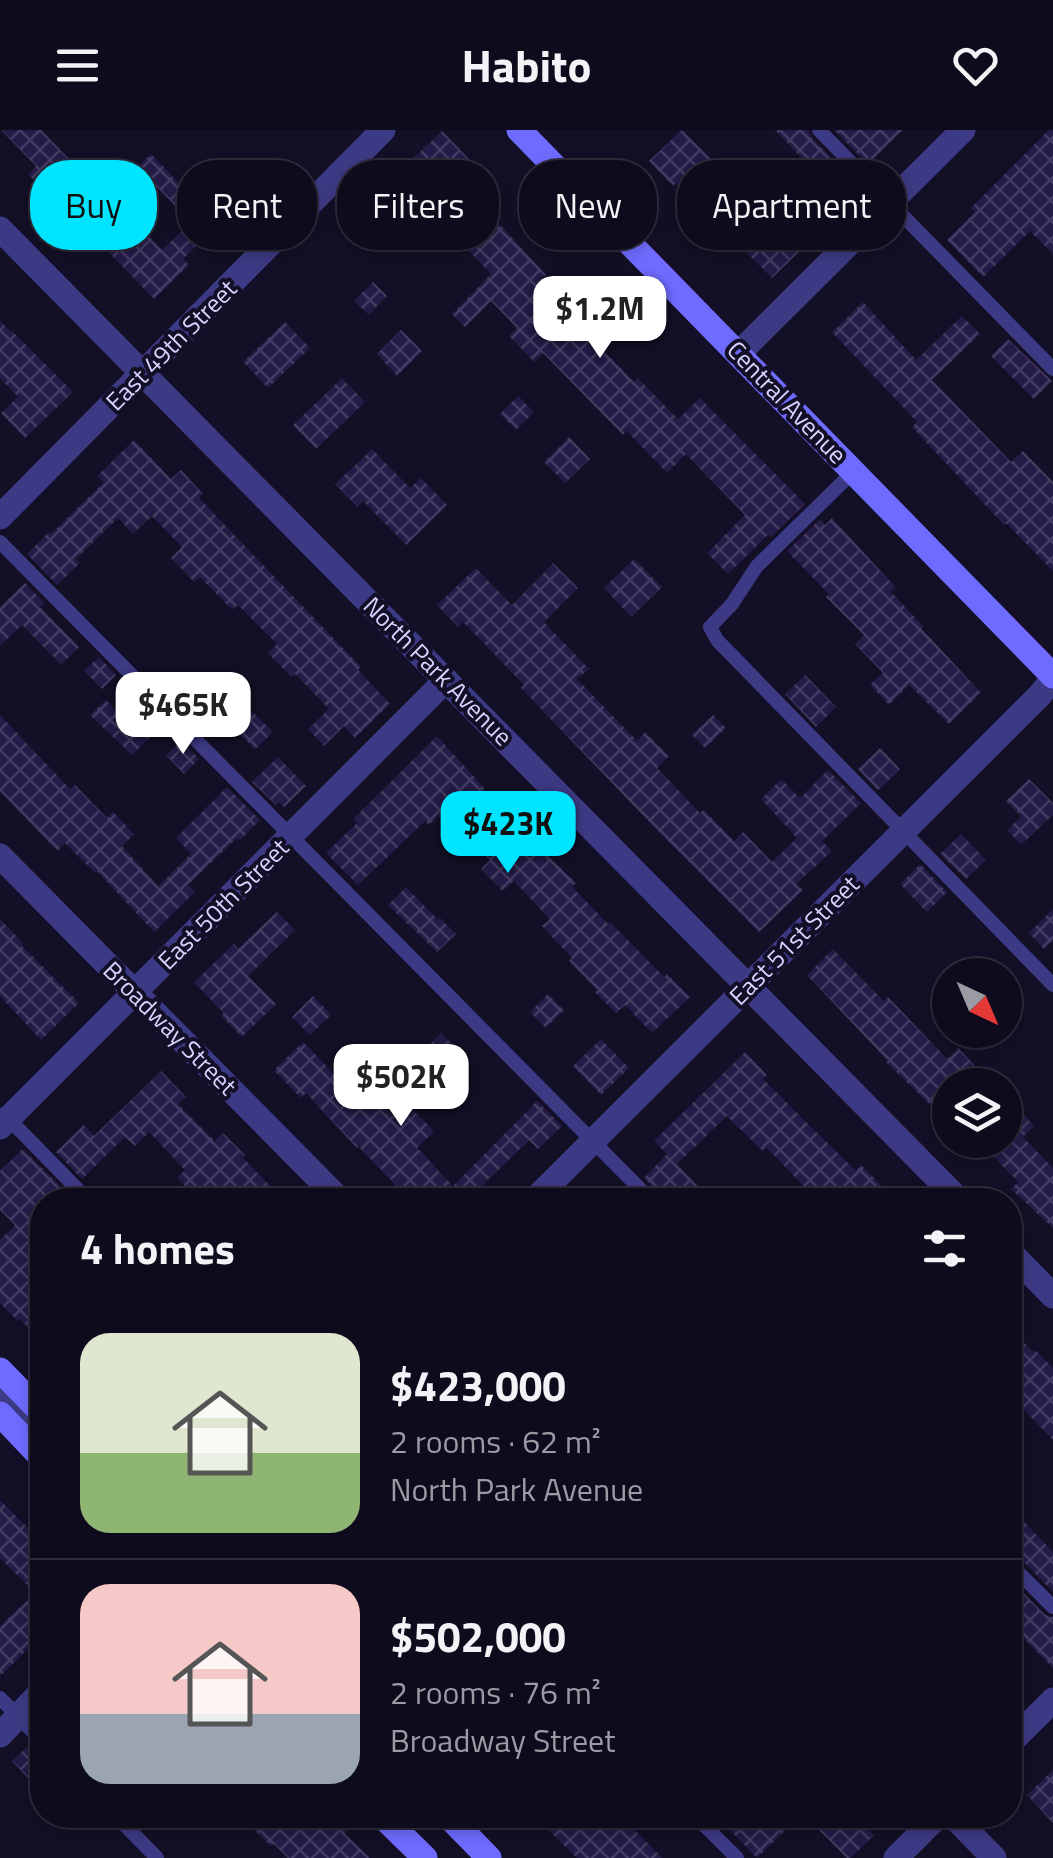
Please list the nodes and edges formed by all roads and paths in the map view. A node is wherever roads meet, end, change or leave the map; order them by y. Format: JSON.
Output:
{"nodes":[{"id":1,"x":384,"y":130,"type":"edge"},
{"id":2,"x":519,"y":130,"type":"edge"},
{"id":3,"x":820,"y":130,"type":"edge"},
{"id":4,"x":963,"y":130,"type":"edge"},
{"id":5,"x":850,"y":160,"type":"edge"},
{"id":6,"x":906,"y":187,"type":"edge"},
{"id":7,"x":906,"y":217,"type":"edge"},
{"id":8,"x":0,"y":229,"type":"edge"},
{"id":9,"x":843,"y":250,"type":"edge"},
{"id":10,"x":739,"y":353,"type":"junction"},
{"id":11,"x":1051,"y":363,"type":"edge"},
{"id":12,"x":143,"y":374,"type":"junction"},
{"id":13,"x":854,"y":470,"type":"junction"},
{"id":14,"x":0,"y":517,"type":"edge"},
{"id":15,"x":0,"y":542,"type":"edge"},
{"id":16,"x":1053,"y":677,"type":"edge"},
{"id":17,"x":446,"y":680,"type":"junction"},
{"id":18,"x":902,"y":832,"type":"junction"},
{"id":19,"x":291,"y":836,"type":"junction"},
{"id":20,"x":0,"y":856,"type":"edge"},
{"id":21,"x":1053,"y":985,"type":"edge"},
{"id":22,"x":748,"y":986,"type":"junction"},
{"id":23,"x":134,"y":992,"type":"junction"},
{"id":24,"x":3,"y":1119,"type":"edge"},
{"id":25,"x":593,"y":1141,"type":"junction"},
{"id":26,"x":75,"y":1188,"type":"edge"},
{"id":27,"x":328,"y":1188,"type":"edge"},
{"id":28,"x":546,"y":1188,"type":"edge"},
{"id":29,"x":639,"y":1188,"type":"edge"},
{"id":30,"x":947,"y":1188,"type":"edge"},
{"id":31,"x":1022,"y":1264,"type":"edge"},
{"id":32,"x":1053,"y":1296,"type":"edge"},
{"id":33,"x":0,"y":1370,"type":"edge"},
{"id":34,"x":0,"y":1391,"type":"edge"},
{"id":35,"x":30,"y":1401,"type":"edge"},
{"id":36,"x":0,"y":1414,"type":"edge"},
{"id":37,"x":30,"y":1422,"type":"edge"},
{"id":38,"x":30,"y":1445,"type":"edge"},
{"id":39,"x":1022,"y":1576,"type":"edge"},
{"id":40,"x":1053,"y":1607,"type":"edge"},
{"id":41,"x":1053,"y":1700,"type":"edge"},
{"id":42,"x":9,"y":1707,"type":"edge"},
{"id":43,"x":30,"y":1728,"type":"edge"},
{"id":44,"x":1022,"y":1732,"type":"edge"},
{"id":45,"x":0,"y":1735,"type":"edge"},
{"id":46,"x":127,"y":1828,"type":"edge"},
{"id":47,"x":394,"y":1828,"type":"edge"},
{"id":48,"x":460,"y":1828,"type":"edge"},
{"id":49,"x":707,"y":1828,"type":"edge"},
{"id":50,"x":926,"y":1828,"type":"edge"},
{"id":51,"x":965,"y":1828,"type":"edge"},
{"id":52,"x":489,"y":1857,"type":"edge"},
{"id":53,"x":156,"y":1858,"type":"edge"},
{"id":54,"x":425,"y":1858,"type":"edge"},
{"id":55,"x":736,"y":1858,"type":"edge"},
{"id":56,"x":896,"y":1858,"type":"edge"},
{"id":57,"x":994,"y":1858,"type":"edge"}],
"edges":[{"from":1,"to":12,"type":"street","name":"East 49th Street"},
{"from":2,"to":10,"type":"main road","name":"Central Avenue"},
{"from":3,"to":5,"type":"lane"},
{"from":4,"to":6,"type":"street"},
{"from":7,"to":11,"type":"lane"},
{"from":8,"to":12,"type":"street","name":"North Park Avenue"},
{"from":9,"to":10,"type":"street"},
{"from":10,"to":13,"type":"main road","name":"Central Avenue"},
{"from":12,"to":14,"type":"street","name":"East 49th Street"},
{"from":12,"to":17,"type":"street","name":"North Park Avenue"},
{"from":13,"to":16,"type":"main road","name":"Central Avenue"},
{"from":13,"to":18,"type":"lane"},
{"from":15,"to":19,"type":"lane"},
{"from":16,"to":18,"type":"street","name":"East 51st Street"},
{"from":17,"to":19,"type":"street","name":"East 50th Street"},
{"from":17,"to":22,"type":"street","name":"North Park Avenue"},
{"from":18,"to":21,"type":"lane"},
{"from":18,"to":22,"type":"street","name":"East 51st Street"},
{"from":19,"to":23,"type":"street","name":"East 50th Street"},
{"from":19,"to":25,"type":"lane"},
{"from":20,"to":23,"type":"street","name":"Broadway Street"},
{"from":22,"to":25,"type":"street","name":"East 51st Street"},
{"from":22,"to":30,"type":"street","name":"North Park Avenue"},
{"from":23,"to":24,"type":"street","name":"East 50th Street"},
{"from":23,"to":27,"type":"street","name":"Broadway Street"},
{"from":24,"to":26,"type":"lane"},
{"from":25,"to":28,"type":"street","name":"East 51st Street"},
{"from":25,"to":29,"type":"lane"},
{"from":31,"to":32,"type":"street"},
{"from":33,"to":35,"type":"main road"},
{"from":34,"to":37,"type":"lane"},
{"from":36,"to":38,"type":"main road"},
{"from":39,"to":40,"type":"lane"},
{"from":41,"to":44,"type":"street"},
{"from":42,"to":43,"type":"lane"},
{"from":42,"to":45,"type":"street"},
{"from":46,"to":53,"type":"lane"},
{"from":47,"to":54,"type":"main road"},
{"from":48,"to":52,"type":"main road"},
{"from":49,"to":55,"type":"lane"},
{"from":50,"to":56,"type":"street"},
{"from":51,"to":57,"type":"street"}]}
